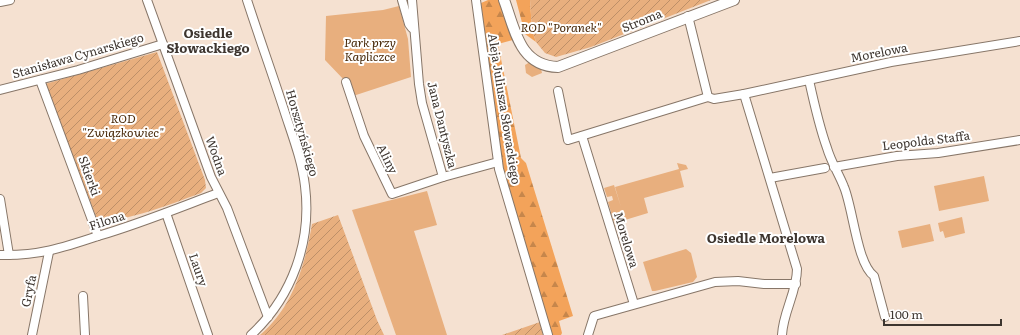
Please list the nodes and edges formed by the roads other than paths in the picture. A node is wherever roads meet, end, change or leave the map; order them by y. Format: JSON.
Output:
{"nodes":[{"id":1,"x":10,"y":0,"type":"edge"},
{"id":2,"x":147,"y":0,"type":"edge"},
{"id":3,"x":247,"y":0,"type":"edge"},
{"id":4,"x":402,"y":0,"type":"edge"},
{"id":5,"x":412,"y":0,"type":"edge"},
{"id":6,"x":476,"y":0,"type":"edge"},
{"id":7,"x":504,"y":0,"type":"edge"},
{"id":8,"x":734,"y":0,"type":"edge"},
{"id":9,"x":0,"y":2,"type":"edge"},
{"id":10,"x":688,"y":16,"type":"junction"},
{"id":11,"x":414,"y":30,"type":"junction"},
{"id":12,"x":1020,"y":41,"type":"edge"},
{"id":13,"x":163,"y":44,"type":"junction"},
{"id":14,"x":40,"y":80,"type":"junction"},
{"id":15,"x":809,"y":80,"type":"junction"},
{"id":16,"x":346,"y":82,"type":"dead end"},
{"id":17,"x":0,"y":90,"type":"edge"},
{"id":18,"x":558,"y":91,"type":"dead end"},
{"id":19,"x":744,"y":94,"type":"junction"},
{"id":20,"x":708,"y":97,"type":"junction"},
{"id":21,"x":582,"y":136,"type":"junction"},
{"id":22,"x":1020,"y":140,"type":"edge"},
{"id":23,"x":498,"y":162,"type":"junction"},
{"id":24,"x":834,"y":167,"type":"junction"},
{"id":25,"x":825,"y":168,"type":"dead end"},
{"id":26,"x":443,"y":177,"type":"junction"},
{"id":27,"x":770,"y":178,"type":"junction"},
{"id":28,"x":218,"y":193,"type":"junction"},
{"id":29,"x":0,"y":199,"type":"edge"},
{"id":30,"x":166,"y":214,"type":"junction"},
{"id":31,"x":98,"y":236,"type":"junction"},
{"id":32,"x":49,"y":252,"type":"junction"},
{"id":33,"x":0,"y":255,"type":"edge"},
{"id":34,"x":9,"y":255,"type":"junction"},
{"id":35,"x":796,"y":284,"type":"junction"},
{"id":36,"x":84,"y":296,"type":"dead end"},
{"id":37,"x":634,"y":304,"type":"junction"},
{"id":38,"x":268,"y":317,"type":"junction"},
{"id":39,"x":885,"y":317,"type":"dead end"},
{"id":40,"x":32,"y":335,"type":"edge"},
{"id":41,"x":85,"y":335,"type":"edge"},
{"id":42,"x":208,"y":335,"type":"edge"},
{"id":43,"x":251,"y":335,"type":"edge"},
{"id":44,"x":548,"y":335,"type":"edge"},
{"id":45,"x":588,"y":335,"type":"edge"},
{"id":46,"x":782,"y":335,"type":"edge"}],
"edges":[{"from":1,"to":9,"type":"street"},
{"from":2,"to":13,"type":"street","name":"Wodna"},
{"from":3,"to":38,"type":"street","name":"Horsztyńskiego"},
{"from":4,"to":11,"type":"street","name":"Jana Dantyszka"},
{"from":5,"to":11,"type":"street"},
{"from":6,"to":23,"type":"street","name":"Aleja Juliusza Słowackiego"},
{"from":7,"to":10,"type":"street","name":"Stroma"},
{"from":8,"to":10,"type":"street","name":"Stroma"},
{"from":10,"to":20,"type":"street"},
{"from":11,"to":26,"type":"street","name":"Jana Dantyszka"},
{"from":12,"to":15,"type":"street","name":"Morelowa"},
{"from":13,"to":14,"type":"street","name":"Stanisława Cynarskiego"},
{"from":13,"to":28,"type":"street","name":"Wodna"},
{"from":14,"to":17,"type":"street","name":"Stanisława Cynarskiego"},
{"from":14,"to":31,"type":"street","name":"Skierki"},
{"from":15,"to":19,"type":"street","name":"Morelowa"},
{"from":15,"to":24,"type":"street"},
{"from":16,"to":26,"type":"street","name":"Aliny"},
{"from":18,"to":21,"type":"street","name":"Morelowa"},
{"from":19,"to":20,"type":"street","name":"Morelowa"},
{"from":19,"to":27,"type":"street"},
{"from":20,"to":21,"type":"street","name":"Morelowa"},
{"from":21,"to":37,"type":"street","name":"Morelowa"},
{"from":22,"to":24,"type":"street","name":"Leopolda Staffa"},
{"from":23,"to":26,"type":"street","name":"Jana Dantyszka"},
{"from":23,"to":44,"type":"street","name":"Aleja Juliusza Słowackiego"},
{"from":24,"to":39,"type":"street"},
{"from":25,"to":27,"type":"street"},
{"from":27,"to":35,"type":"street"},
{"from":28,"to":30,"type":"street","name":"Filona"},
{"from":28,"to":38,"type":"street","name":"Wodna"},
{"from":29,"to":34,"type":"street"},
{"from":30,"to":31,"type":"street","name":"Filona"},
{"from":30,"to":42,"type":"street","name":"Laury"},
{"from":31,"to":32,"type":"street","name":"Filona"},
{"from":32,"to":34,"type":"street","name":"Filona"},
{"from":32,"to":40,"type":"street","name":"Gryfa"},
{"from":33,"to":34,"type":"street","name":"Filona"},
{"from":35,"to":37,"type":"street"},
{"from":35,"to":46,"type":"street"},
{"from":36,"to":41,"type":"street"},
{"from":37,"to":45,"type":"street"},
{"from":38,"to":43,"type":"street","name":"Horsztyńskiego"}]}
